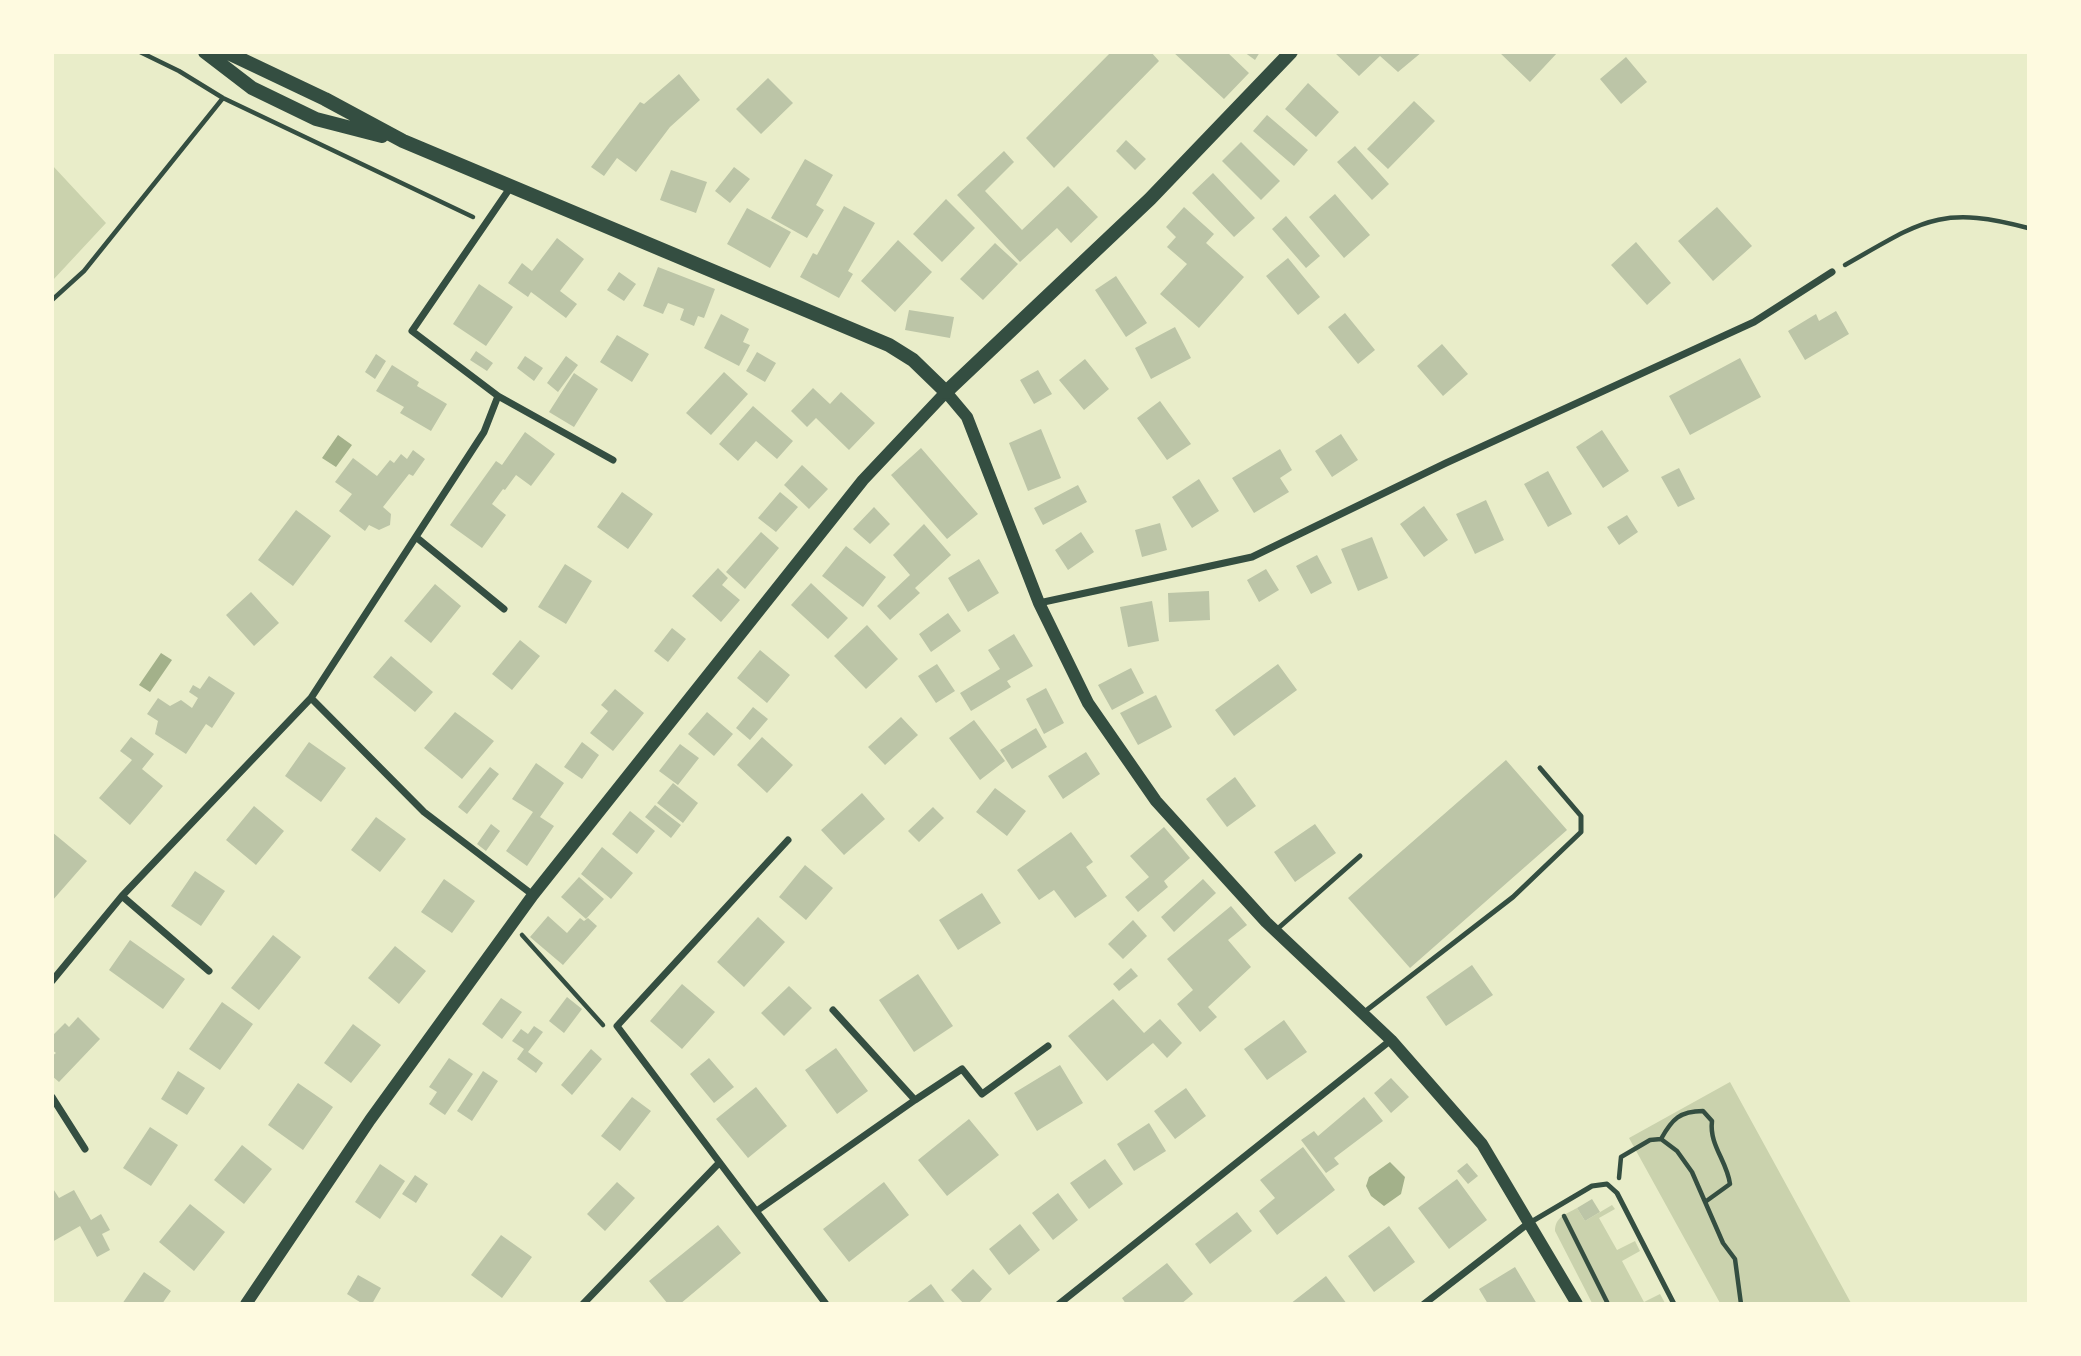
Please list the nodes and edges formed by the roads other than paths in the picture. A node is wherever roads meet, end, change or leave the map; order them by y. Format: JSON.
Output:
{"nodes":[{"id":1,"x":205,"y":52,"type":"edge"},
{"id":2,"x":226,"y":52,"type":"edge"},
{"id":3,"x":1291,"y":52,"type":"edge"},
{"id":4,"x":403,"y":141,"type":"junction"},
{"id":5,"x":509,"y":188,"type":"junction"},
{"id":6,"x":1832,"y":272,"type":"road end"},
{"id":7,"x":946,"y":392,"type":"junction"},
{"id":8,"x":498,"y":396,"type":"junction"},
{"id":9,"x":613,"y":460,"type":"dead end"},
{"id":10,"x":416,"y":537,"type":"junction"},
{"id":11,"x":1039,"y":603,"type":"junction"},
{"id":12,"x":504,"y":609,"type":"dead end"},
{"id":13,"x":311,"y":698,"type":"junction"},
{"id":14,"x":1541,"y":768,"type":"dead end"},
{"id":15,"x":788,"y":840,"type":"dead end"},
{"id":16,"x":1360,"y":856,"type":"dead end"},
{"id":17,"x":533,"y":895,"type":"junction"},
{"id":18,"x":122,"y":896,"type":"junction"},
{"id":19,"x":1275,"y":931,"type":"junction"},
{"id":20,"x":209,"y":971,"type":"dead end"},
{"id":21,"x":52,"y":981,"type":"edge"},
{"id":22,"x":833,"y":1010,"type":"dead end"},
{"id":23,"x":1363,"y":1013,"type":"junction"},
{"id":24,"x":1391,"y":1040,"type":"junction"},
{"id":25,"x":1048,"y":1046,"type":"dead end"},
{"id":26,"x":52,"y":1097,"type":"edge"},
{"id":27,"x":915,"y":1100,"type":"junction"},
{"id":28,"x":85,"y":1149,"type":"dead end"},
{"id":29,"x":719,"y":1163,"type":"junction"},
{"id":30,"x":758,"y":1210,"type":"junction"},
{"id":31,"x":1531,"y":1222,"type":"junction"},
{"id":32,"x":246,"y":1304,"type":"edge"},
{"id":33,"x":583,"y":1304,"type":"edge"},
{"id":34,"x":827,"y":1304,"type":"edge"},
{"id":35,"x":1059,"y":1304,"type":"edge"},
{"id":36,"x":1424,"y":1304,"type":"edge"},
{"id":37,"x":1577,"y":1304,"type":"edge"},
{"id":38,"x":1674,"y":1304,"type":"edge"}],
"edges":[{"from":1,"to":4,"type":"main road"},
{"from":2,"to":4,"type":"main road"},
{"from":3,"to":7,"type":"main road"},
{"from":4,"to":5,"type":"main road"},
{"from":5,"to":7,"type":"main road"},
{"from":5,"to":8,"type":"street"},
{"from":6,"to":11,"type":"street"},
{"from":7,"to":11,"type":"street"},
{"from":7,"to":17,"type":"street"},
{"from":8,"to":9,"type":"street"},
{"from":8,"to":10,"type":"street"},
{"from":10,"to":12,"type":"street"},
{"from":10,"to":13,"type":"street"},
{"from":11,"to":19,"type":"street"},
{"from":13,"to":17,"type":"street"},
{"from":13,"to":18,"type":"street"},
{"from":14,"to":23,"type":"lane"},
{"from":15,"to":29,"type":"street"},
{"from":16,"to":19,"type":"lane"},
{"from":17,"to":32,"type":"street"},
{"from":18,"to":20,"type":"street"},
{"from":18,"to":21,"type":"street"},
{"from":19,"to":23,"type":"street"},
{"from":22,"to":27,"type":"street"},
{"from":23,"to":24,"type":"street"},
{"from":24,"to":31,"type":"street"},
{"from":24,"to":35,"type":"street"},
{"from":25,"to":27,"type":"street"},
{"from":26,"to":28,"type":"street"},
{"from":27,"to":30,"type":"street"},
{"from":29,"to":30,"type":"street"},
{"from":29,"to":33,"type":"street"},
{"from":30,"to":34,"type":"street"},
{"from":31,"to":36,"type":"street"},
{"from":31,"to":37,"type":"street"},
{"from":31,"to":38,"type":"lane"}]}
